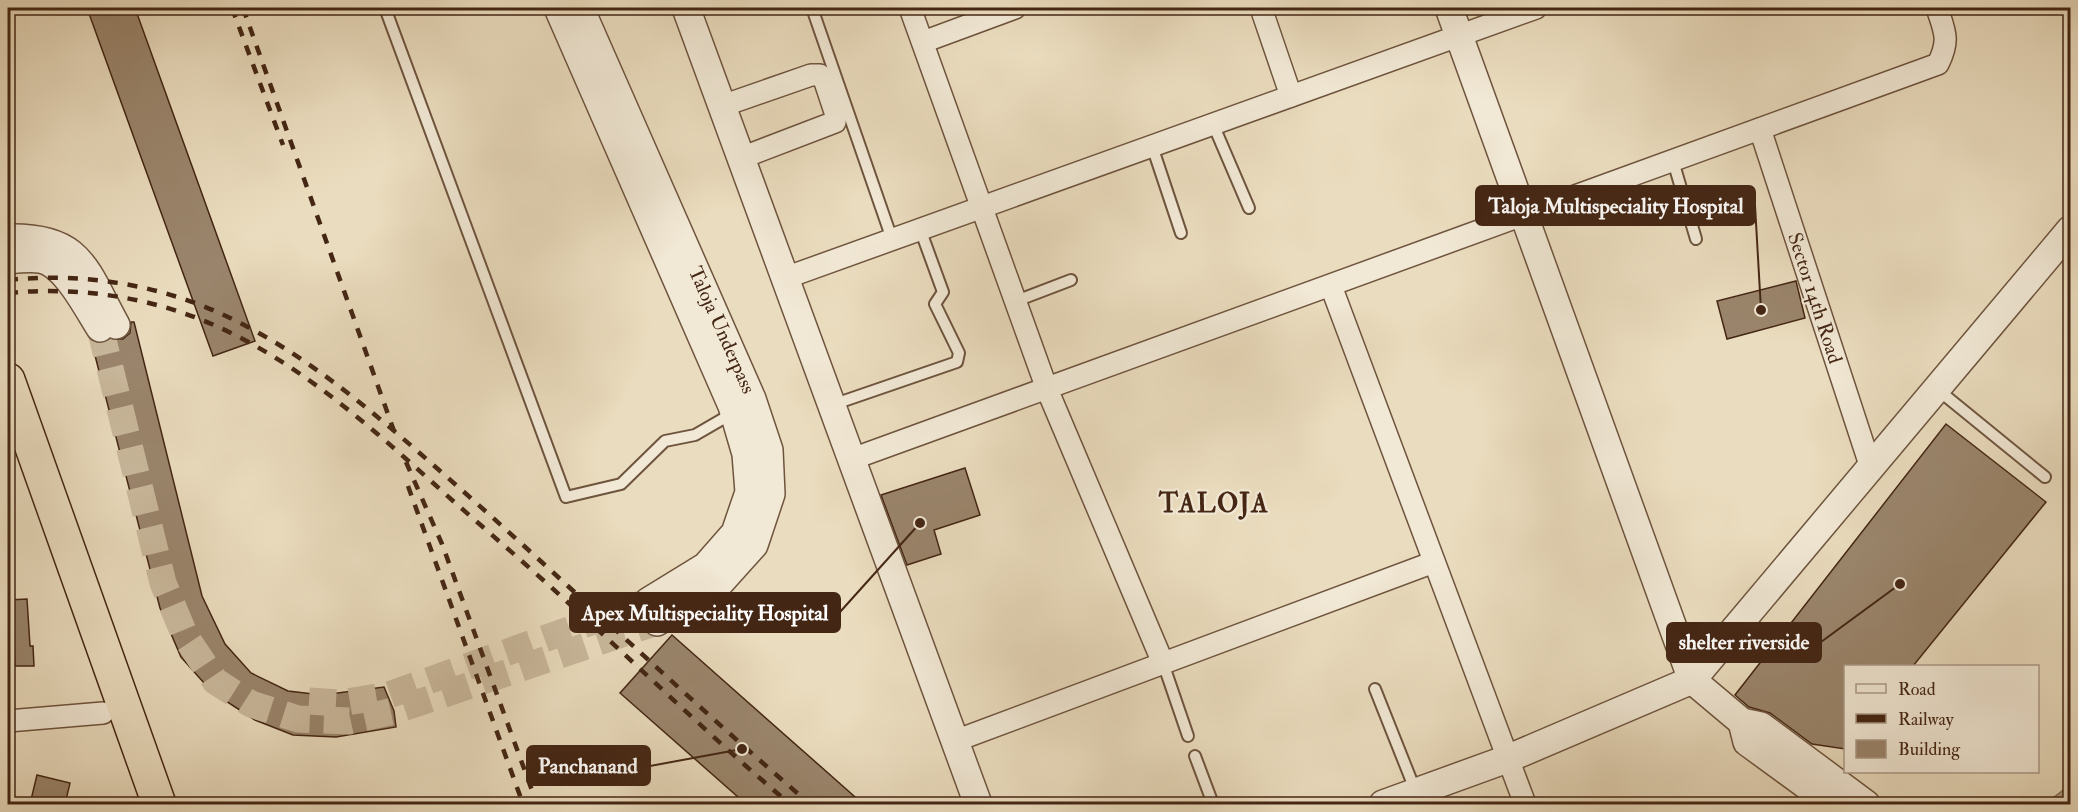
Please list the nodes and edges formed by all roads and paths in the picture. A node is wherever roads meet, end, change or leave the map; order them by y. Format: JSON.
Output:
{"nodes":[{"id":1,"x":385,"y":8,"type":"edge"},
{"id":2,"x":558,"y":8,"type":"edge"},
{"id":3,"x":580,"y":8,"type":"edge"},
{"id":4,"x":686,"y":8,"type":"edge"},
{"id":5,"x":812,"y":8,"type":"edge"},
{"id":6,"x":910,"y":8,"type":"edge"},
{"id":7,"x":1015,"y":8,"type":"edge"},
{"id":8,"x":1261,"y":8,"type":"edge"},
{"id":9,"x":1449,"y":8,"type":"edge"},
{"id":10,"x":1536,"y":8,"type":"edge"},
{"id":11,"x":1937,"y":8,"type":"edge"},
{"id":12,"x":1459,"y":35,"type":"junction"},
{"id":13,"x":923,"y":42,"type":"junction"},
{"id":14,"x":1292,"y":96,"type":"junction"},
{"id":15,"x":722,"y":106,"type":"junction"},
{"id":16,"x":1213,"y":124,"type":"junction"},
{"id":17,"x":1760,"y":129,"type":"junction"},
{"id":18,"x":1152,"y":146,"type":"junction"},
{"id":19,"x":741,"y":158,"type":"junction"},
{"id":20,"x":1673,"y":161,"type":"junction"},
{"id":21,"x":982,"y":207,"type":"junction"},
{"id":22,"x":1249,"y":208,"type":"dead end"},
{"id":23,"x":1524,"y":215,"type":"junction"},
{"id":24,"x":920,"y":229,"type":"junction"},
{"id":25,"x":2070,"y":230,"type":"edge"},
{"id":26,"x":1181,"y":233,"type":"dead end"},
{"id":27,"x":8,"y":238,"type":"edge"},
{"id":28,"x":892,"y":239,"type":"junction"},
{"id":29,"x":1696,"y":240,"type":"dead end"},
{"id":30,"x":8,"y":260,"type":"edge"},
{"id":31,"x":785,"y":278,"type":"junction"},
{"id":32,"x":1071,"y":280,"type":"dead end"},
{"id":33,"x":1332,"y":286,"type":"junction"},
{"id":34,"x":1016,"y":301,"type":"junction"},
{"id":35,"x":8,"y":381,"type":"edge"},
{"id":36,"x":1047,"y":389,"type":"junction"},
{"id":37,"x":1937,"y":389,"type":"junction"},
{"id":38,"x":832,"y":405,"type":"junction"},
{"id":39,"x":734,"y":412,"type":"junction"},
{"id":40,"x":8,"y":447,"type":"edge"},
{"id":41,"x":852,"y":459,"type":"junction"},
{"id":42,"x":1871,"y":468,"type":"junction"},
{"id":43,"x":2045,"y":477,"type":"dead end"},
{"id":44,"x":1434,"y":562,"type":"junction"},
{"id":45,"x":1163,"y":663,"type":"junction"},
{"id":46,"x":1692,"y":680,"type":"junction"},
{"id":47,"x":1375,"y":689,"type":"dead end"},
{"id":48,"x":103,"y":713,"type":"junction"},
{"id":49,"x":8,"y":721,"type":"edge"},
{"id":50,"x":1188,"y":736,"type":"dead end"},
{"id":51,"x":955,"y":741,"type":"junction"},
{"id":52,"x":1195,"y":756,"type":"dead end"},
{"id":53,"x":1507,"y":759,"type":"junction"},
{"id":54,"x":1416,"y":792,"type":"junction"},
{"id":55,"x":1850,"y":801,"type":"edge"},
{"id":56,"x":135,"y":804,"type":"edge"},
{"id":57,"x":159,"y":804,"type":"edge"},
{"id":58,"x":978,"y":804,"type":"edge"},
{"id":59,"x":1213,"y":804,"type":"edge"},
{"id":60,"x":1383,"y":804,"type":"edge"},
{"id":61,"x":1525,"y":804,"type":"edge"}],
"edges":[{"from":1,"to":39,"type":"lane"},
{"from":2,"to":39,"type":"street","name":"Taloja Underpass"},
{"from":3,"to":39,"type":"street","name":"Taloja Underpass"},
{"from":4,"to":15,"type":"street"},
{"from":5,"to":28,"type":"lane"},
{"from":6,"to":13,"type":"street"},
{"from":7,"to":13,"type":"street"},
{"from":8,"to":14,"type":"street"},
{"from":9,"to":12,"type":"street"},
{"from":10,"to":12,"type":"street"},
{"from":11,"to":17,"type":"street"},
{"from":12,"to":14,"type":"street"},
{"from":12,"to":23,"type":"street"},
{"from":13,"to":21,"type":"street"},
{"from":14,"to":16,"type":"street"},
{"from":15,"to":19,"type":"street"},
{"from":15,"to":19,"type":"street"},
{"from":16,"to":18,"type":"street"},
{"from":16,"to":22,"type":"lane"},
{"from":17,"to":20,"type":"street"},
{"from":17,"to":42,"type":"street","name":"Sector 14th Road"},
{"from":18,"to":21,"type":"street"},
{"from":18,"to":26,"type":"lane"},
{"from":19,"to":31,"type":"street"},
{"from":20,"to":23,"type":"street"},
{"from":20,"to":29,"type":"lane"},
{"from":21,"to":24,"type":"street"},
{"from":21,"to":34,"type":"street"},
{"from":23,"to":33,"type":"street"},
{"from":23,"to":46,"type":"street"},
{"from":24,"to":28,"type":"street"},
{"from":24,"to":38,"type":"lane"},
{"from":25,"to":37,"type":"street"},
{"from":27,"to":30,"type":"street"},
{"from":28,"to":31,"type":"street"},
{"from":31,"to":38,"type":"street"},
{"from":32,"to":34,"type":"lane"},
{"from":33,"to":36,"type":"street"},
{"from":33,"to":44,"type":"street"},
{"from":34,"to":36,"type":"street"},
{"from":35,"to":57,"type":"highway"},
{"from":36,"to":41,"type":"street"},
{"from":36,"to":45,"type":"street"},
{"from":37,"to":42,"type":"street"},
{"from":37,"to":43,"type":"lane"},
{"from":38,"to":41,"type":"street"},
{"from":40,"to":48,"type":"highway"},
{"from":41,"to":51,"type":"street"},
{"from":42,"to":46,"type":"street"},
{"from":44,"to":45,"type":"street"},
{"from":44,"to":53,"type":"street"},
{"from":45,"to":50,"type":"lane"},
{"from":45,"to":51,"type":"street"},
{"from":46,"to":53,"type":"street"},
{"from":46,"to":55,"type":"street"},
{"from":47,"to":54,"type":"lane"},
{"from":48,"to":49,"type":"street"},
{"from":48,"to":56,"type":"highway"},
{"from":51,"to":58,"type":"street"},
{"from":52,"to":59,"type":"lane"},
{"from":53,"to":54,"type":"street"},
{"from":53,"to":61,"type":"street"},
{"from":54,"to":60,"type":"street"}]}
